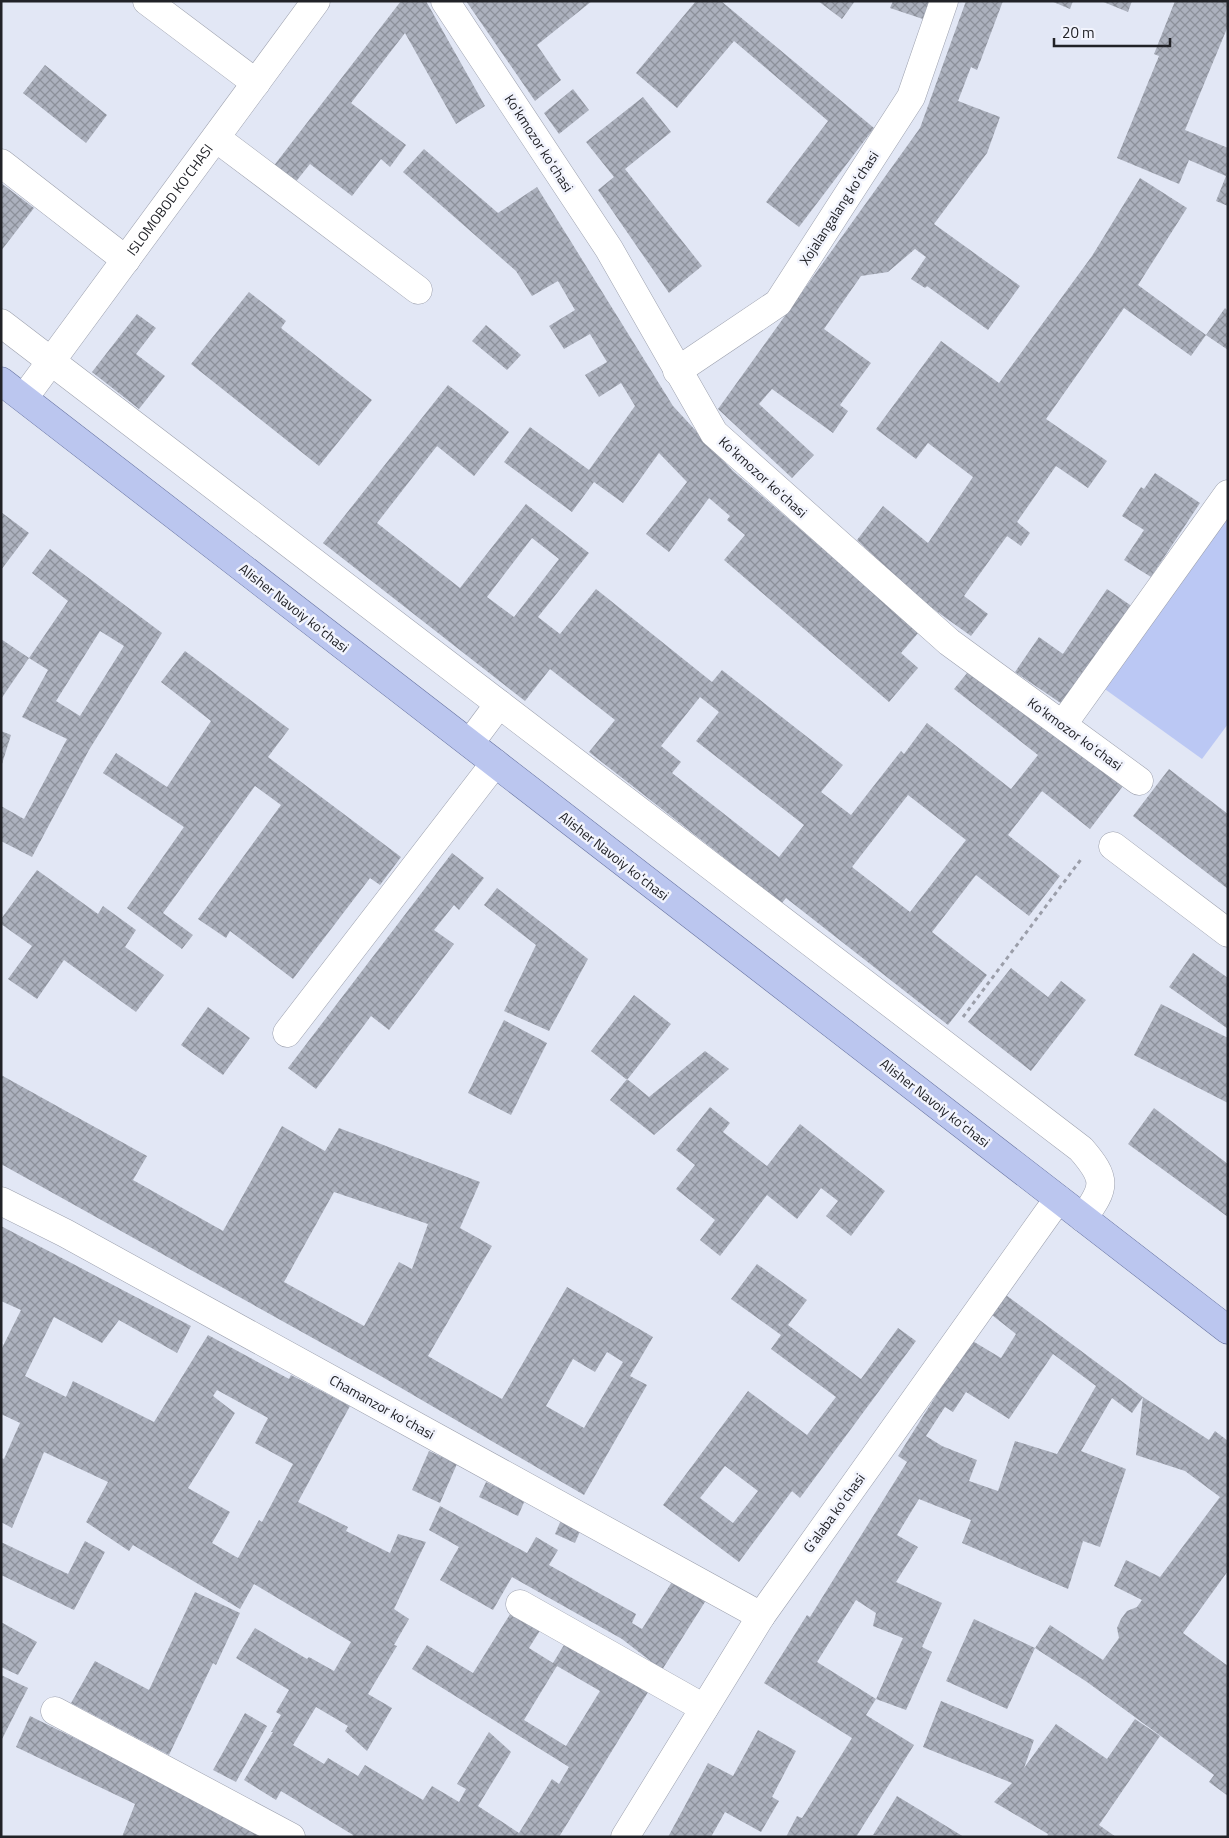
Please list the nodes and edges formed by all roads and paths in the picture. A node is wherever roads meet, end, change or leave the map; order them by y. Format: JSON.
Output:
{"nodes":[{"id":1,"x":147,"y":1,"type":"edge"},
{"id":2,"x":316,"y":1,"type":"edge"},
{"id":3,"x":445,"y":1,"type":"edge"},
{"id":4,"x":944,"y":1,"type":"edge"},
{"id":5,"x":256,"y":83,"type":"junction"},
{"id":6,"x":216,"y":138,"type":"junction"},
{"id":7,"x":1,"y":163,"type":"edge"},
{"id":8,"x":126,"y":260,"type":"junction"},
{"id":9,"x":418,"y":290,"type":"dead end"},
{"id":10,"x":1,"y":323,"type":"edge"},
{"id":11,"x":51,"y":361,"type":"junction"},
{"id":12,"x":677,"y":371,"type":"junction"},
{"id":13,"x":1,"y":381,"type":"edge"},
{"id":14,"x":24,"y":398,"type":"junction"},
{"id":15,"x":1228,"y":494,"type":"edge"},
{"id":16,"x":499,"y":704,"type":"junction"},
{"id":17,"x":1063,"y":724,"type":"junction"},
{"id":18,"x":470,"y":743,"type":"junction"},
{"id":19,"x":495,"y":764,"type":"junction"},
{"id":20,"x":1139,"y":781,"type":"dead end"},
{"id":21,"x":1113,"y":846,"type":"dead end"},
{"id":22,"x":1086,"y":852,"type":"dead end"},
{"id":23,"x":1228,"y":933,"type":"edge"},
{"id":24,"x":287,"y":1033,"type":"dead end"},
{"id":25,"x":943,"y":1043,"type":"junction"},
{"id":26,"x":1058,"y":1199,"type":"junction"},
{"id":27,"x":1,"y":1202,"type":"edge"},
{"id":28,"x":1083,"y":1218,"type":"junction"},
{"id":29,"x":1228,"y":1330,"type":"edge"},
{"id":30,"x":520,"y":1604,"type":"dead end"},
{"id":31,"x":761,"y":1616,"type":"junction"},
{"id":32,"x":704,"y":1708,"type":"junction"},
{"id":33,"x":55,"y":1711,"type":"dead end"},
{"id":34,"x":292,"y":1837,"type":"edge"},
{"id":35,"x":625,"y":1837,"type":"edge"}],
"edges":[{"from":1,"to":5,"type":"street"},
{"from":2,"to":5,"type":"street","name":"ISLOMOBOD KO‘CHASI"},
{"from":3,"to":12,"type":"street","name":"Koʻkmozor koʻchasi"},
{"from":4,"to":12,"type":"street","name":"Xojalangalang koʻchasi"},
{"from":5,"to":6,"type":"street","name":"ISLOMOBOD KO‘CHASI"},
{"from":6,"to":8,"type":"street","name":"ISLOMOBOD KO‘CHASI"},
{"from":6,"to":9,"type":"street"},
{"from":7,"to":8,"type":"street"},
{"from":8,"to":11,"type":"street","name":"ISLOMOBOD KO‘CHASI"},
{"from":10,"to":11,"type":"street"},
{"from":11,"to":14,"type":"street","name":"ISLOMOBOD KO‘CHASI"},
{"from":11,"to":16,"type":"street"},
{"from":12,"to":17,"type":"street","name":"Koʻkmozor koʻchasi"},
{"from":13,"to":14,"type":"main road","name":"Alisher Navoiy koʻchasi"},
{"from":14,"to":18,"type":"main road","name":"Alisher Navoiy koʻchasi"},
{"from":15,"to":17,"type":"street"},
{"from":16,"to":18,"type":"street"},
{"from":16,"to":25,"type":"street"},
{"from":17,"to":20,"type":"street","name":"Koʻkmozor koʻchasi"},
{"from":18,"to":19,"type":"main road","name":"Alisher Navoiy koʻchasi"},
{"from":19,"to":24,"type":"street"},
{"from":19,"to":26,"type":"main road","name":"Alisher Navoiy koʻchasi"},
{"from":21,"to":23,"type":"street"},
{"from":22,"to":25,"type":"path"},
{"from":25,"to":28,"type":"street"},
{"from":26,"to":28,"type":"main road","name":"Alisher Navoiy koʻchasi"},
{"from":26,"to":31,"type":"street","name":"Gʻalaba koʻchasi"},
{"from":27,"to":31,"type":"street","name":"Chamanzor koʻchasi"},
{"from":28,"to":29,"type":"main road","name":"Alisher Navoiy koʻchasi"},
{"from":30,"to":32,"type":"street"},
{"from":31,"to":32,"type":"street","name":"Gʻalaba koʻchasi"},
{"from":32,"to":35,"type":"street","name":"Gʻalaba koʻchasi"},
{"from":33,"to":34,"type":"street"}]}
